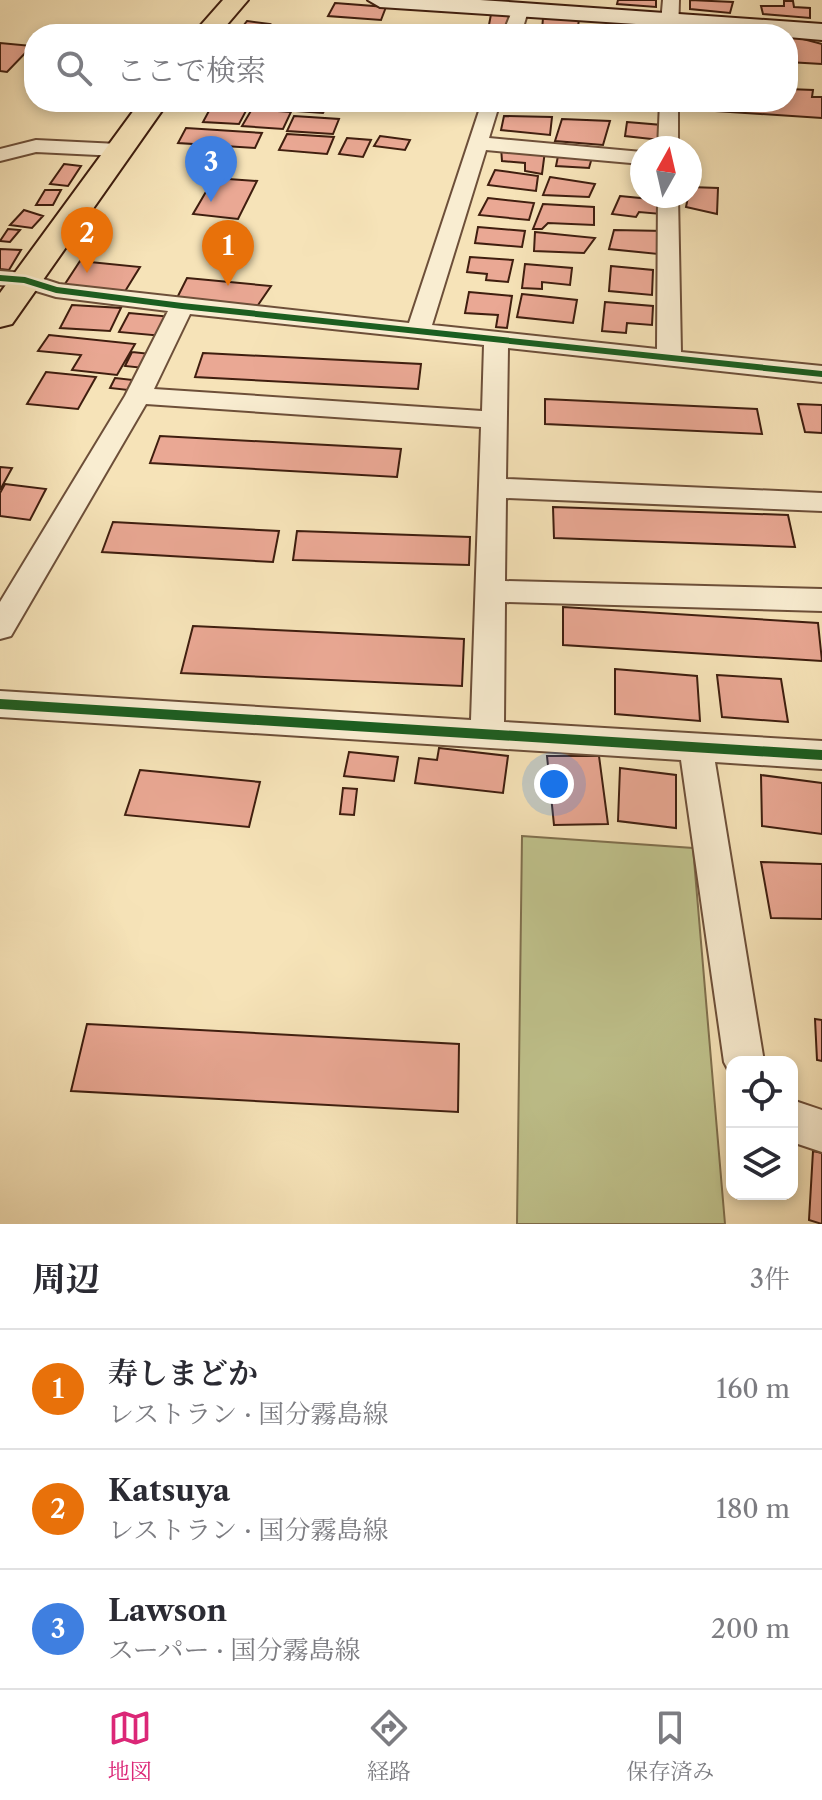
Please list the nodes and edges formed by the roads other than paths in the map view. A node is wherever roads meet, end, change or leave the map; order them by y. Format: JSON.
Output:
{"nodes":[{"id":1,"x":236,"y":0,"type":"edge"},
{"id":2,"x":380,"y":0,"type":"edge"},
{"id":3,"x":670,"y":18,"type":"edge"},
{"id":4,"x":516,"y":22,"type":"edge"},
{"id":5,"x":215,"y":24,"type":"edge"},
{"id":6,"x":735,"y":24,"type":"edge"},
{"id":7,"x":798,"y":30,"type":"edge"},
{"id":8,"x":822,"y":32,"type":"edge"},
{"id":9,"x":146,"y":112,"type":"edge"},
{"id":10,"x":488,"y":112,"type":"edge"},
{"id":11,"x":669,"y":112,"type":"edge"},
{"id":12,"x":668,"y":136,"type":"edge"},
{"id":13,"x":478,"y":143,"type":"junction"},
{"id":14,"x":118,"y":150,"type":"junction"},
{"id":15,"x":0,"y":155,"type":"edge"},
{"id":16,"x":630,"y":157,"type":"edge"},
{"id":17,"x":668,"y":208,"type":"edge"},
{"id":18,"x":12,"y":279,"type":"edge"},
{"id":19,"x":182,"y":306,"type":"junction"},
{"id":20,"x":0,"y":317,"type":"edge"},
{"id":21,"x":418,"y":332,"type":"junction"},
{"id":22,"x":496,"y":340,"type":"junction"},
{"id":23,"x":669,"y":358,"type":"junction"},
{"id":24,"x":822,"y":374,"type":"edge"},
{"id":25,"x":138,"y":396,"type":"junction"},
{"id":26,"x":495,"y":420,"type":"junction"},
{"id":27,"x":493,"y":488,"type":"junction"},
{"id":28,"x":822,"y":502,"type":"edge"},
{"id":29,"x":491,"y":591,"type":"junction"},
{"id":30,"x":822,"y":600,"type":"edge"},
{"id":31,"x":0,"y":628,"type":"edge"},
{"id":32,"x":0,"y":704,"type":"edge"},
{"id":33,"x":487,"y":734,"type":"junction"},
{"id":34,"x":696,"y":747,"type":"junction"},
{"id":35,"x":822,"y":755,"type":"edge"},
{"id":36,"x":743,"y":1056,"type":"edge"},
{"id":37,"x":798,"y":1123,"type":"edge"},
{"id":38,"x":822,"y":1131,"type":"edge"}],
"edges":[{"from":1,"to":5,"type":"main road"},
{"from":2,"to":4,"type":"street"},
{"from":3,"to":4,"type":"street"},
{"from":3,"to":6,"type":"street"},
{"from":7,"to":8,"type":"street"},
{"from":9,"to":14,"type":"main road"},
{"from":10,"to":13,"type":"street"},
{"from":11,"to":12,"type":"street"},
{"from":13,"to":16,"type":"street"},
{"from":13,"to":21,"type":"street"},
{"from":14,"to":15,"type":"street"},
{"from":14,"to":18,"type":"main road"},
{"from":17,"to":23,"type":"street"},
{"from":18,"to":19,"type":"street"},
{"from":18,"to":20,"type":"main road"},
{"from":19,"to":21,"type":"street"},
{"from":19,"to":25,"type":"street"},
{"from":21,"to":22,"type":"street"},
{"from":22,"to":23,"type":"street"},
{"from":22,"to":26,"type":"street"},
{"from":23,"to":24,"type":"street"},
{"from":25,"to":26,"type":"street"},
{"from":25,"to":31,"type":"street"},
{"from":26,"to":27,"type":"street"},
{"from":27,"to":28,"type":"street"},
{"from":27,"to":29,"type":"street"},
{"from":29,"to":30,"type":"street"},
{"from":29,"to":33,"type":"street"},
{"from":32,"to":33,"type":"street"},
{"from":33,"to":34,"type":"street"},
{"from":34,"to":35,"type":"street"},
{"from":34,"to":36,"type":"street"},
{"from":37,"to":38,"type":"street"}]}
